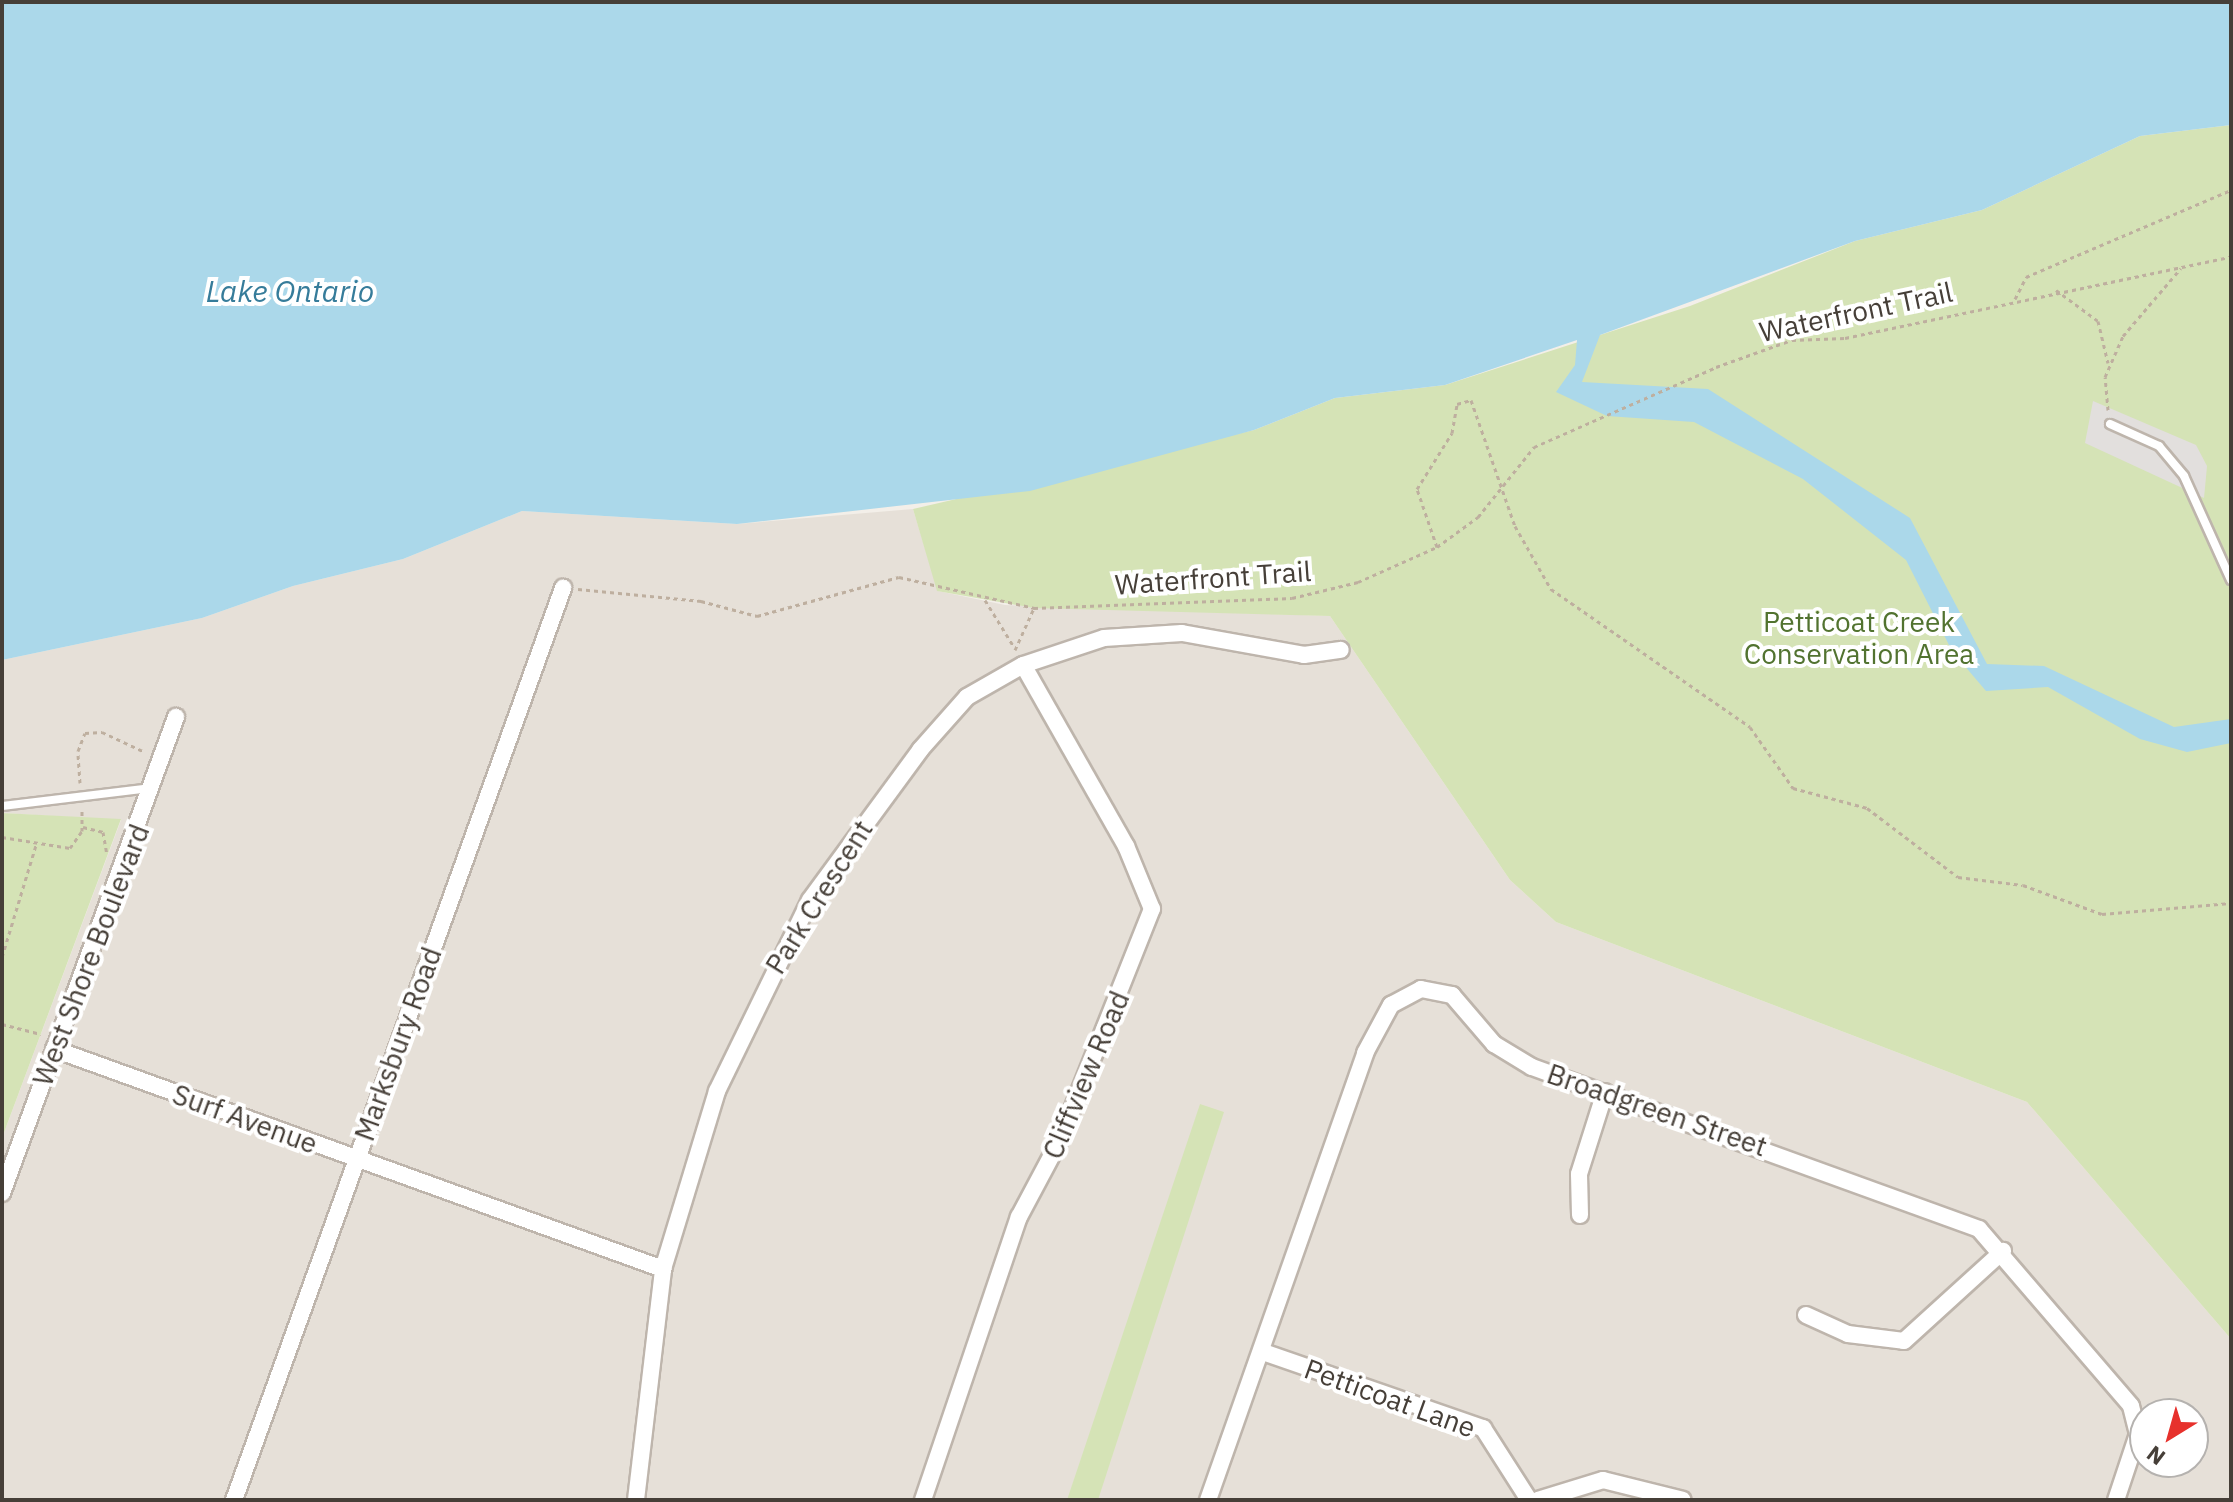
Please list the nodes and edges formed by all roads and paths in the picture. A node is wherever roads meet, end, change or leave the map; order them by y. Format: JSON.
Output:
{"nodes":[{"id":1,"x":2231,"y":190,"type":"edge"},
{"id":2,"x":2231,"y":257,"type":"edge"},
{"id":3,"x":2181,"y":268,"type":"junction"},
{"id":4,"x":2056,"y":290,"type":"junction"},
{"id":5,"x":2015,"y":299,"type":"junction"},
{"id":6,"x":2109,"y":365,"type":"junction"},
{"id":7,"x":2110,"y":424,"type":"joint"},
{"id":8,"x":1437,"y":547,"type":"junction"},
{"id":9,"x":2231,"y":580,"type":"edge"},
{"id":10,"x":563,"y":588,"type":"joint"},
{"id":11,"x":985,"y":599,"type":"junction"},
{"id":12,"x":1034,"y":608,"type":"junction"},
{"id":13,"x":1014,"y":647,"type":"junction"},
{"id":14,"x":1341,"y":650,"type":"dead end"},
{"id":15,"x":1023,"y":665,"type":"junction"},
{"id":16,"x":176,"y":717,"type":"dead end"},
{"id":17,"x":155,"y":787,"type":"junction"},
{"id":18,"x":2,"y":806,"type":"edge"},
{"id":19,"x":37,"y":842,"type":"dead end"},
{"id":20,"x":2231,"y":903,"type":"edge"},
{"id":21,"x":2,"y":957,"type":"edge"},
{"id":22,"x":2,"y":1024,"type":"edge"},
{"id":23,"x":56,"y":1044,"type":"junction"},
{"id":24,"x":1605,"y":1092,"type":"junction"},
{"id":25,"x":356,"y":1160,"type":"junction"},
{"id":26,"x":2,"y":1193,"type":"edge"},
{"id":27,"x":1580,"y":1215,"type":"dead end"},
{"id":28,"x":2003,"y":1251,"type":"junction"},
{"id":29,"x":663,"y":1269,"type":"junction"},
{"id":30,"x":1806,"y":1315,"type":"dead end"},
{"id":31,"x":1263,"y":1352,"type":"junction"},
{"id":32,"x":234,"y":1500,"type":"edge"},
{"id":33,"x":636,"y":1500,"type":"edge"},
{"id":34,"x":923,"y":1500,"type":"edge"},
{"id":35,"x":1208,"y":1500,"type":"edge"},
{"id":36,"x":1529,"y":1500,"type":"edge"},
{"id":37,"x":1538,"y":1500,"type":"edge"},
{"id":38,"x":1683,"y":1500,"type":"edge"},
{"id":39,"x":2116,"y":1500,"type":"edge"}],
"edges":[{"from":1,"to":5,"type":"path"},
{"from":2,"to":3,"type":"path","name":"Waterfront Trail"},
{"from":3,"to":4,"type":"path","name":"Waterfront Trail"},
{"from":3,"to":6,"type":"path"},
{"from":4,"to":5,"type":"path","name":"Waterfront Trail"},
{"from":4,"to":6,"type":"path"},
{"from":5,"to":8,"type":"path","name":"Waterfront Trail","bridge":true},
{"from":6,"to":7,"type":"path"},
{"from":7,"to":9,"type":"lane"},
{"from":8,"to":12,"type":"path","name":"Waterfront Trail"},
{"from":8,"to":20,"type":"path"},
{"from":10,"to":11,"type":"path","name":"Waterfront Trail"},
{"from":10,"to":25,"type":"street","name":"Marksbury Road"},
{"from":11,"to":12,"type":"path","name":"Waterfront Trail"},
{"from":11,"to":13,"type":"path"},
{"from":12,"to":13,"type":"path"},
{"from":13,"to":15,"type":"path"},
{"from":14,"to":15,"type":"street","name":"Park Crescent"},
{"from":15,"to":29,"type":"street","name":"Park Crescent"},
{"from":15,"to":34,"type":"street","name":"Cliffview Road"},
{"from":16,"to":17,"type":"street","name":"West Shore Boulevard"},
{"from":17,"to":18,"type":"lane"},
{"from":17,"to":23,"type":"street","name":"West Shore Boulevard"},
{"from":19,"to":21,"type":"path"},
{"from":22,"to":23,"type":"path"},
{"from":23,"to":25,"type":"street","name":"Surf Avenue"},
{"from":23,"to":26,"type":"street","name":"West Shore Boulevard"},
{"from":24,"to":27,"type":"street"},
{"from":24,"to":28,"type":"street","name":"Broadgreen Street"},
{"from":24,"to":31,"type":"street","name":"Broadgreen Street"},
{"from":25,"to":29,"type":"street","name":"Surf Avenue"},
{"from":25,"to":32,"type":"street","name":"Marksbury Road"},
{"from":28,"to":30,"type":"street"},
{"from":28,"to":39,"type":"street","name":"Broadgreen Street"},
{"from":29,"to":33,"type":"street","name":"Park Crescent"},
{"from":31,"to":35,"type":"street","name":"Broadgreen Street"},
{"from":31,"to":36,"type":"street","name":"Petticoat Lane"},
{"from":37,"to":38,"type":"street"}]}
